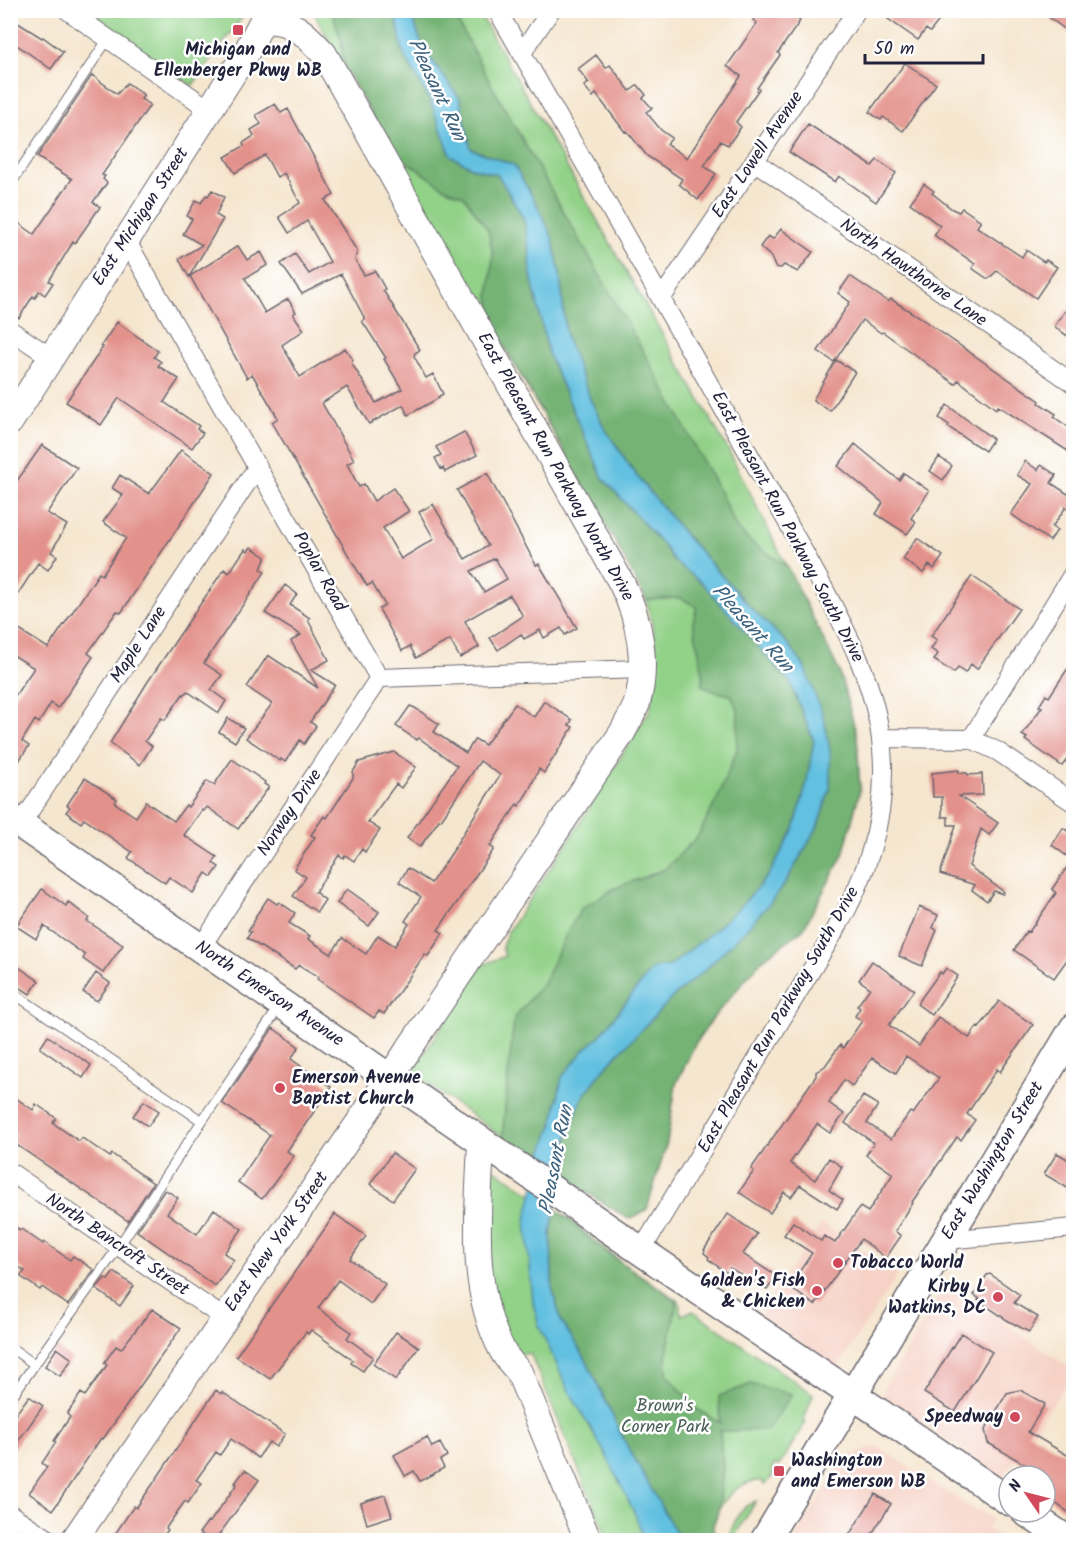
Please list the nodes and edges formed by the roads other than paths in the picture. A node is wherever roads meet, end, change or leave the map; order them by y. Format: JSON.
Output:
{"nodes":[{"id":1,"x":67,"y":10,"type":"edge"},
{"id":2,"x":497,"y":10,"type":"edge"},
{"id":3,"x":551,"y":10,"type":"edge"},
{"id":4,"x":857,"y":10,"type":"edge"},
{"id":5,"x":266,"y":15,"type":"edge"},
{"id":6,"x":108,"y":39,"type":"junction"},
{"id":7,"x":522,"y":53,"type":"junction"},
{"id":8,"x":210,"y":110,"type":"junction"},
{"id":9,"x":754,"y":161,"type":"junction"},
{"id":10,"x":10,"y":185,"type":"edge"},
{"id":11,"x":126,"y":240,"type":"junction"},
{"id":12,"x":661,"y":299,"type":"junction"},
{"id":13,"x":10,"y":330,"type":"edge"},
{"id":14,"x":52,"y":357,"type":"junction"},
{"id":15,"x":1074,"y":384,"type":"edge"},
{"id":16,"x":10,"y":422,"type":"edge"},
{"id":17,"x":258,"y":466,"type":"junction"},
{"id":18,"x":1074,"y":572,"type":"edge"},
{"id":19,"x":641,"y":669,"type":"junction"},
{"id":20,"x":379,"y":678,"type":"junction"},
{"id":21,"x":881,"y":738,"type":"junction"},
{"id":22,"x":971,"y":739,"type":"junction"},
{"id":23,"x":1074,"y":803,"type":"edge"},
{"id":24,"x":16,"y":821,"type":"edge"},
{"id":25,"x":480,"y":943,"type":"joint"},
{"id":26,"x":201,"y":947,"type":"junction"},
{"id":27,"x":10,"y":991,"type":"edge"},
{"id":28,"x":282,"y":1003,"type":"junction"},
{"id":29,"x":1074,"y":1028,"type":"edge"},
{"id":30,"x":390,"y":1077,"type":"junction"},
{"id":31,"x":202,"y":1121,"type":"junction"},
{"id":32,"x":481,"y":1140,"type":"junction"},
{"id":33,"x":10,"y":1172,"type":"edge"},
{"id":34,"x":1074,"y":1228,"type":"edge"},
{"id":35,"x":946,"y":1240,"type":"junction"},
{"id":36,"x":119,"y":1246,"type":"junction"},
{"id":37,"x":641,"y":1251,"type":"junction"},
{"id":38,"x":224,"y":1318,"type":"junction"},
{"id":39,"x":10,"y":1347,"type":"edge"},
{"id":40,"x":34,"y":1364,"type":"junction"},
{"id":41,"x":854,"y":1394,"type":"junction"},
{"id":42,"x":10,"y":1399,"type":"edge"},
{"id":43,"x":997,"y":1493,"type":"edge"},
{"id":44,"x":10,"y":1514,"type":"edge"},
{"id":45,"x":1044,"y":1524,"type":"edge"},
{"id":46,"x":50,"y":1540,"type":"edge"},
{"id":47,"x":74,"y":1540,"type":"edge"},
{"id":48,"x":588,"y":1540,"type":"edge"},
{"id":49,"x":765,"y":1540,"type":"edge"},
{"id":50,"x":1067,"y":1540,"type":"edge"}],
"edges":[{"from":1,"to":6,"type":"street"},
{"from":2,"to":7,"type":"street","name":"East Pleasant Run Parkway South Drive"},
{"from":3,"to":7,"type":"street"},
{"from":4,"to":9,"type":"street","name":"East Lowell Avenue"},
{"from":5,"to":8,"type":"main road","name":"East Michigan Street"},
{"from":5,"to":19,"type":"main road","name":"East Pleasant Run Parkway North Drive"},
{"from":6,"to":8,"type":"street"},
{"from":6,"to":10,"type":"lane"},
{"from":7,"to":12,"type":"street","name":"East Pleasant Run Parkway South Drive"},
{"from":8,"to":11,"type":"main road","name":"East Michigan Street"},
{"from":9,"to":12,"type":"street","name":"East Lowell Avenue"},
{"from":9,"to":15,"type":"street","name":"North Hawthorne Lane"},
{"from":11,"to":14,"type":"main road","name":"East Michigan Street"},
{"from":11,"to":17,"type":"street","name":"Poplar Road"},
{"from":12,"to":21,"type":"street","name":"East Pleasant Run Parkway South Drive"},
{"from":13,"to":14,"type":"street"},
{"from":14,"to":16,"type":"main road","name":"East Michigan Street"},
{"from":17,"to":20,"type":"street","name":"Poplar Road"},
{"from":17,"to":24,"type":"street","name":"Maple Lane"},
{"from":18,"to":22,"type":"street"},
{"from":19,"to":20,"type":"street"},
{"from":19,"to":25,"type":"main road","name":"East Pleasant Run Parkway North Drive"},
{"from":20,"to":26,"type":"street","name":"Norway Drive"},
{"from":21,"to":22,"type":"street"},
{"from":21,"to":37,"type":"street","name":"East Pleasant Run Parkway South Drive"},
{"from":22,"to":23,"type":"street"},
{"from":24,"to":26,"type":"main road","name":"North Emerson Avenue"},
{"from":25,"to":30,"type":"main road","name":"East New York Street"},
{"from":26,"to":28,"type":"main road","name":"North Emerson Avenue"},
{"from":27,"to":31,"type":"lane"},
{"from":28,"to":30,"type":"main road","name":"North Emerson Avenue"},
{"from":28,"to":31,"type":"lane"},
{"from":29,"to":35,"type":"main road","name":"East Washington Street"},
{"from":30,"to":32,"type":"main road","name":"North Emerson Avenue"},
{"from":30,"to":38,"type":"main road","name":"East New York Street"},
{"from":31,"to":36,"type":"lane"},
{"from":32,"to":37,"type":"main road","name":"North Emerson Avenue"},
{"from":32,"to":48,"type":"main road"},
{"from":33,"to":36,"type":"street","name":"North Bancroft Street"},
{"from":34,"to":35,"type":"street"},
{"from":35,"to":41,"type":"main road","name":"East Washington Street"},
{"from":36,"to":38,"type":"street","name":"North Bancroft Street"},
{"from":36,"to":40,"type":"lane"},
{"from":37,"to":41,"type":"main road","name":"North Emerson Avenue"},
{"from":38,"to":47,"type":"main road","name":"East New York Street"},
{"from":39,"to":40,"type":"lane"},
{"from":40,"to":42,"type":"lane"},
{"from":41,"to":43,"type":"main road","name":"North Emerson Avenue"},
{"from":41,"to":49,"type":"main road","name":"East Washington Street"},
{"from":44,"to":46,"type":"street"},
{"from":45,"to":50,"type":"main road"}]}
